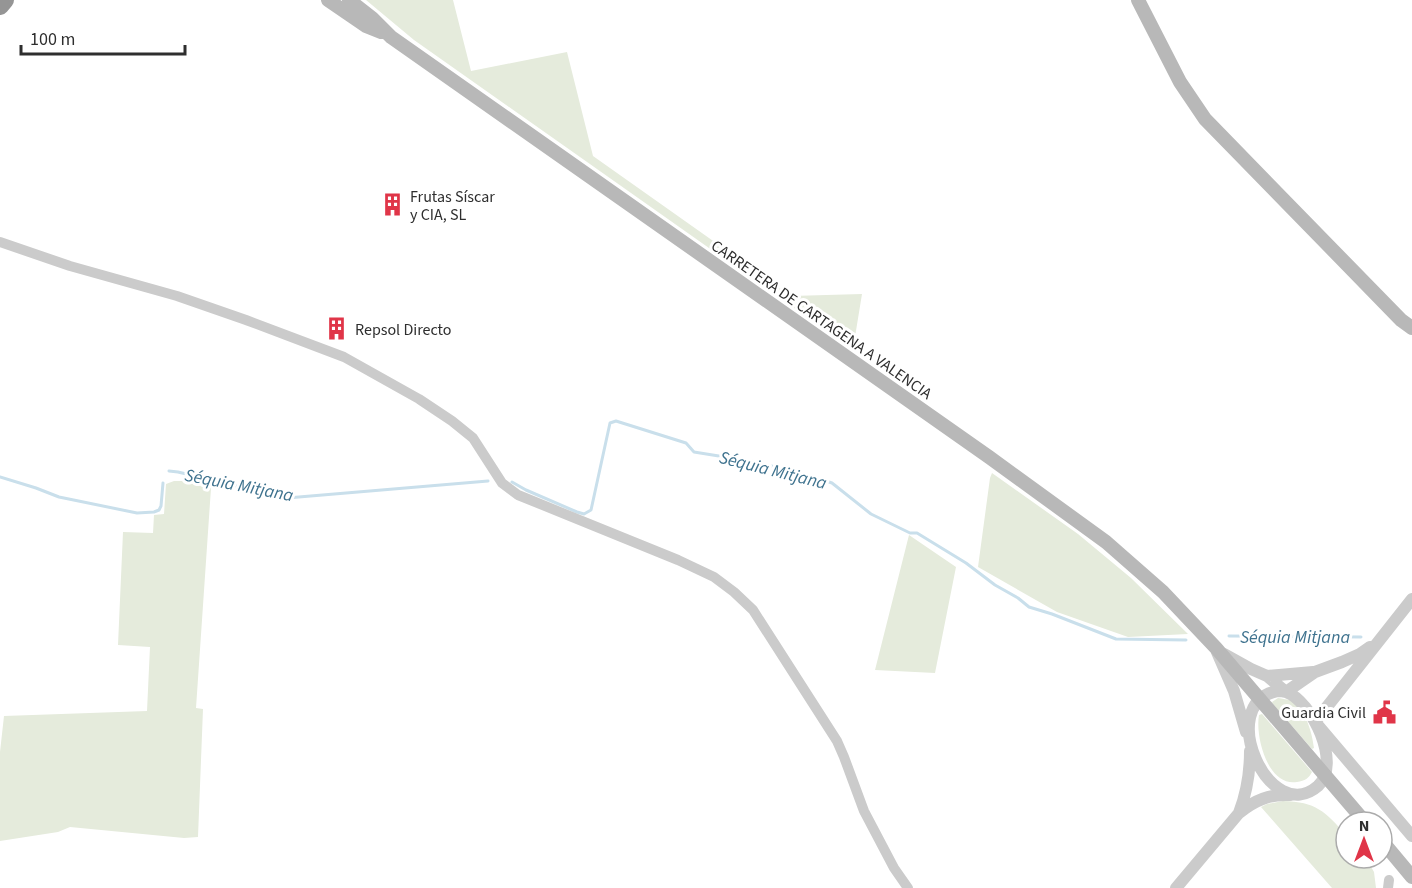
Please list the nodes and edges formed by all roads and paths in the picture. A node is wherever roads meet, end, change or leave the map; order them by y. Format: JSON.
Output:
{"nodes":[{"id":1,"x":5,"y":0,"type":"edge"},
{"id":2,"x":328,"y":0,"type":"edge"},
{"id":3,"x":349,"y":0,"type":"edge"},
{"id":4,"x":1138,"y":0,"type":"edge"},
{"id":5,"x":0,"y":6,"type":"edge"},
{"id":6,"x":391,"y":37,"type":"junction"},
{"id":7,"x":0,"y":242,"type":"edge"},
{"id":8,"x":1407,"y":324,"type":"edge"},
{"id":9,"x":1412,"y":337,"type":"edge"},
{"id":10,"x":1412,"y":598,"type":"edge"},
{"id":11,"x":1381,"y":637,"type":"junction"},
{"id":12,"x":1216,"y":648,"type":"junction"},
{"id":13,"x":1315,"y":672,"type":"junction"},
{"id":14,"x":1267,"y":676,"type":"junction"},
{"id":15,"x":1286,"y":692,"type":"junction"},
{"id":16,"x":1260,"y":700,"type":"junction"},
{"id":17,"x":1315,"y":722,"type":"junction"},
{"id":18,"x":1250,"y":744,"type":"junction"},
{"id":19,"x":1325,"y":775,"type":"junction"},
{"id":20,"x":1298,"y":795,"type":"junction"},
{"id":21,"x":1355,"y":810,"type":"edge"},
{"id":22,"x":1239,"y":813,"type":"junction"},
{"id":23,"x":1412,"y":836,"type":"edge"},
{"id":24,"x":1394,"y":856,"type":"edge"},
{"id":25,"x":1412,"y":877,"type":"edge"},
{"id":26,"x":908,"y":888,"type":"edge"},
{"id":27,"x":1176,"y":888,"type":"edge"}],
"edges":[{"from":1,"to":5,"type":"highway"},
{"from":2,"to":6,"type":"main road","name":"CARRETERA DE CARTAGENA A VALENCIA"},
{"from":3,"to":6,"type":"main road","name":"CARRETERA DE CARTAGENA A VALENCIA"},
{"from":4,"to":8,"type":"main road"},
{"from":6,"to":12,"type":"main road","name":"CARRETERA DE CARTAGENA A VALENCIA"},
{"from":7,"to":26,"type":"street"},
{"from":8,"to":9,"type":"main road"},
{"from":10,"to":11,"type":"street"},
{"from":11,"to":13,"type":"street"},
{"from":11,"to":17,"type":"street"},
{"from":12,"to":14,"type":"street"},
{"from":12,"to":16,"type":"main road","name":"CARRETERA DE CARTAGENA A VALENCIA"},
{"from":12,"to":18,"type":"street"},
{"from":13,"to":14,"type":"street"},
{"from":13,"to":15,"type":"street"},
{"from":14,"to":15,"type":"street"},
{"from":15,"to":16,"type":"street"},
{"from":15,"to":17,"type":"street"},
{"from":16,"to":18,"type":"street"},
{"from":16,"to":19,"type":"main road","name":"CARRETERA DE CARTAGENA A VALENCIA"},
{"from":17,"to":19,"type":"street"},
{"from":17,"to":23,"type":"street"},
{"from":18,"to":20,"type":"street"},
{"from":18,"to":22,"type":"street"},
{"from":19,"to":20,"type":"street"},
{"from":19,"to":21,"type":"main road","name":"CARRETERA DE CARTAGENA A VALENCIA"},
{"from":20,"to":22,"type":"street"},
{"from":22,"to":27,"type":"street"},
{"from":24,"to":25,"type":"main road"}]}
